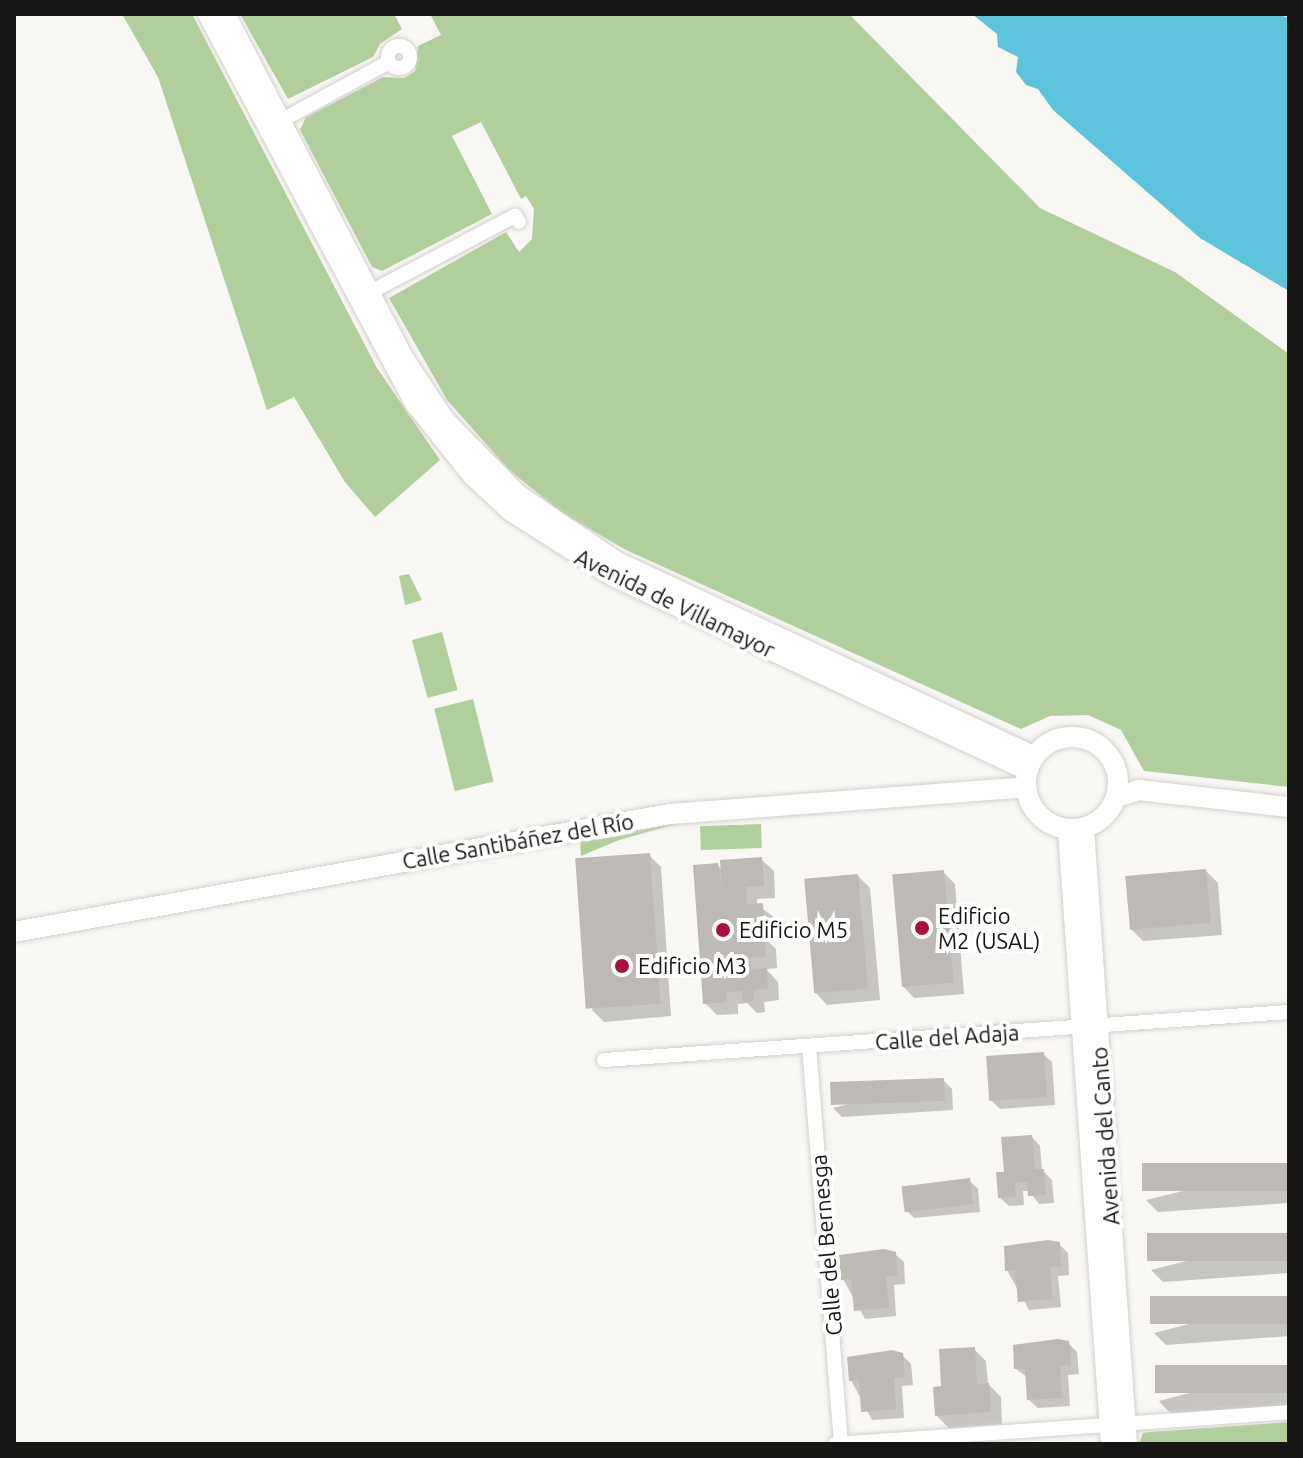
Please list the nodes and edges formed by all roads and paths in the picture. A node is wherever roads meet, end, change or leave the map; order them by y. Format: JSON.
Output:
{"nodes":[{"id":1,"x":208,"y":14,"type":"edge"},
{"id":2,"x":225,"y":14,"type":"edge"},
{"id":3,"x":389,"y":62,"type":"dead end"},
{"id":4,"x":274,"y":125,"type":"junction"},
{"id":5,"x":519,"y":222,"type":"dead end"},
{"id":6,"x":362,"y":296,"type":"junction"},
{"id":7,"x":1029,"y":771,"type":"junction"},
{"id":8,"x":1118,"y":787,"type":"junction"},
{"id":9,"x":1289,"y":807,"type":"edge"},
{"id":10,"x":1076,"y":829,"type":"junction"},
{"id":11,"x":14,"y":932,"type":"edge"},
{"id":12,"x":1289,"y":1012,"type":"edge"},
{"id":13,"x":1090,"y":1027,"type":"junction"},
{"id":14,"x":809,"y":1046,"type":"junction"},
{"id":15,"x":604,"y":1060,"type":"dead end"},
{"id":16,"x":1289,"y":1412,"type":"edge"},
{"id":17,"x":1118,"y":1434,"type":"edge"},
{"id":18,"x":835,"y":1444,"type":"edge"},
{"id":19,"x":841,"y":1444,"type":"edge"}],
"edges":[{"from":1,"to":4,"type":"main road","name":"Avenida de Villamayor"},
{"from":2,"to":4,"type":"main road","name":"Avenida de Villamayor"},
{"from":3,"to":4,"type":"street"},
{"from":4,"to":6,"type":"main road","name":"Avenida de Villamayor"},
{"from":5,"to":6,"type":"street"},
{"from":6,"to":7,"type":"main road","name":"Avenida de Villamayor"},
{"from":7,"to":8,"type":"main road"},
{"from":7,"to":10,"type":"main road"},
{"from":7,"to":11,"type":"main road","name":"Calle Santibáñez del Río"},
{"from":8,"to":9,"type":"main road"},
{"from":8,"to":10,"type":"main road"},
{"from":10,"to":13,"type":"main road","name":"Avenida del Canto"},
{"from":12,"to":13,"type":"street","name":"Calle del Adaja"},
{"from":13,"to":14,"type":"street","name":"Calle del Adaja"},
{"from":13,"to":17,"type":"main road","name":"Avenida del Canto"},
{"from":14,"to":15,"type":"street","name":"Calle del Adaja"},
{"from":14,"to":19,"type":"street","name":"Calle del Bernesga"},
{"from":16,"to":17,"type":"street"},
{"from":17,"to":19,"type":"street"},
{"from":18,"to":19,"type":"street"}]}
